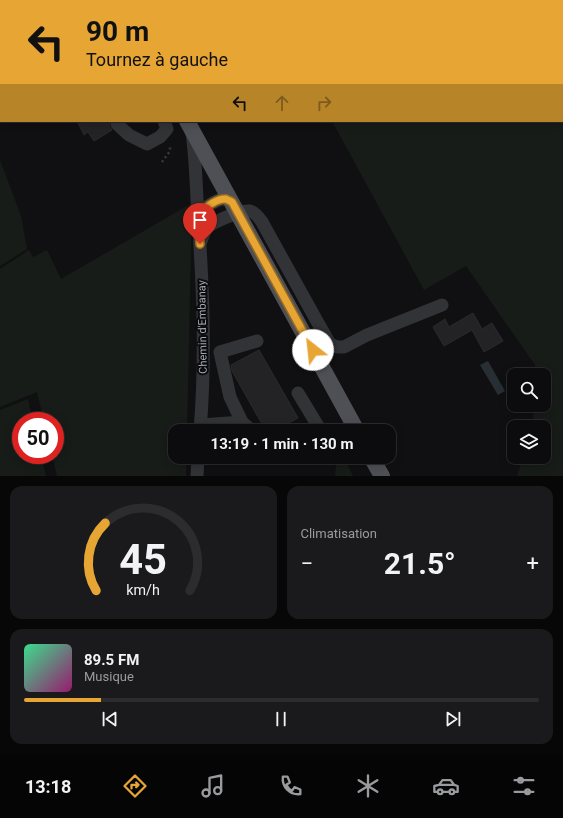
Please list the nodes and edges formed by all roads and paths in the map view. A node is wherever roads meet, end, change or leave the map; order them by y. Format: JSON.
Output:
{"nodes":[{"id":1,"x":164,"y":122,"type":"edge"},
{"id":2,"x":117,"y":124,"type":"dead end"},
{"id":3,"x":189,"y":124,"type":"edge"},
{"id":4,"x":235,"y":207,"type":"junction"},
{"id":5,"x":198,"y":215,"type":"junction"},
{"id":6,"x":200,"y":244,"type":"junction"},
{"id":7,"x":442,"y":305,"type":"dead end"},
{"id":8,"x":257,"y":341,"type":"dead end"},
{"id":9,"x":298,"y":393,"type":"dead end"},
{"id":10,"x":242,"y":422,"type":"joint"},
{"id":11,"x":200,"y":424,"type":"edge"},
{"id":12,"x":228,"y":424,"type":"edge"},
{"id":13,"x":317,"y":424,"type":"edge"},
{"id":14,"x":353,"y":424,"type":"edge"},
{"id":15,"x":198,"y":464,"type":"edge"},
{"id":16,"x":375,"y":464,"type":"edge"},
{"id":17,"x":197,"y":476,"type":"edge"},
{"id":18,"x":382,"y":476,"type":"edge"}],
"edges":[{"from":1,"to":2,"type":"street"},
{"from":3,"to":4,"type":"main road"},
{"from":3,"to":5,"type":"street","name":"Chemin d'Embanay"},
{"from":4,"to":5,"type":"street"},
{"from":4,"to":6,"type":"street"},
{"from":4,"to":7,"type":"street"},
{"from":4,"to":14,"type":"main road"},
{"from":5,"to":6,"type":"street","name":"Chemin d'Embanay"},
{"from":6,"to":11,"type":"street","name":"Chemin d'Embanay"},
{"from":8,"to":10,"type":"street"},
{"from":9,"to":13,"type":"street"},
{"from":10,"to":12,"type":"street"},
{"from":15,"to":17,"type":"street"},
{"from":16,"to":18,"type":"main road"}]}
